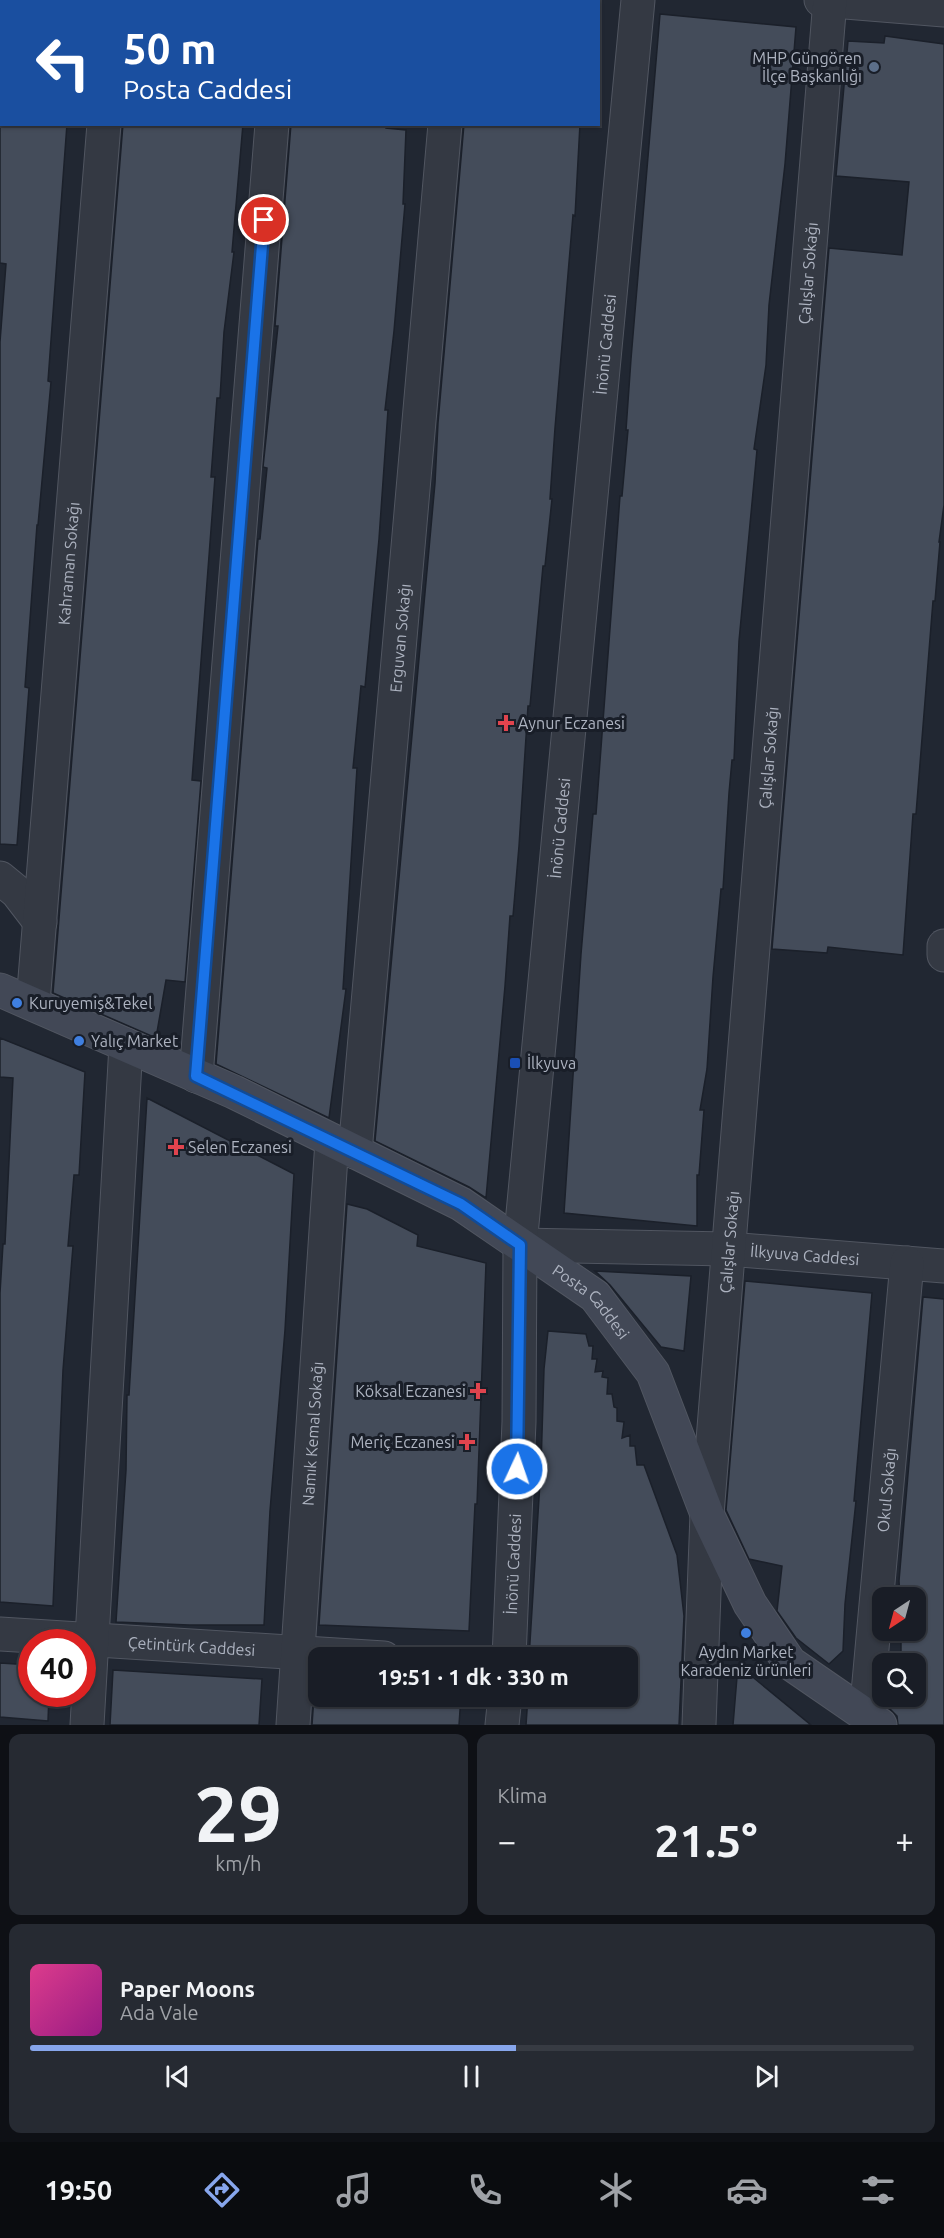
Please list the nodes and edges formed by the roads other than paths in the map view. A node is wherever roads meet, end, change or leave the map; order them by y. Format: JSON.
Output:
{"nodes":[{"id":1,"x":638,"y":0,"type":"edge"},
{"id":2,"x":827,"y":0,"type":"edge"},
{"id":3,"x":944,"y":10,"type":"edge"},
{"id":4,"x":104,"y":126,"type":"edge"},
{"id":5,"x":272,"y":126,"type":"edge"},
{"id":6,"x":446,"y":126,"type":"edge"},
{"id":7,"x":0,"y":878,"type":"edge"},
{"id":8,"x":39,"y":922,"type":"junction"},
{"id":9,"x":944,"y":946,"type":"edge"},
{"id":10,"x":944,"y":955,"type":"edge"},
{"id":11,"x":0,"y":990,"type":"edge"},
{"id":12,"x":33,"y":1003,"type":"junction"},
{"id":13,"x":126,"y":1045,"type":"junction"},
{"id":14,"x":196,"y":1076,"type":"junction"},
{"id":15,"x":344,"y":1147,"type":"junction"},
{"id":16,"x":520,"y":1245,"type":"junction"},
{"id":17,"x":728,"y":1249,"type":"junction"},
{"id":18,"x":907,"y":1263,"type":"junction"},
{"id":19,"x":944,"y":1266,"type":"edge"},
{"id":20,"x":707,"y":1514,"type":"junction"},
{"id":21,"x":93,"y":1629,"type":"edge"},
{"id":22,"x":0,"y":1634,"type":"edge"},
{"id":23,"x":18,"y":1635,"type":"edge"},
{"id":24,"x":96,"y":1640,"type":"edge"},
{"id":25,"x":509,"y":1647,"type":"edge"},
{"id":26,"x":297,"y":1652,"type":"junction"},
{"id":27,"x":308,"y":1653,"type":"edge"},
{"id":28,"x":88,"y":1707,"type":"edge"},
{"id":29,"x":504,"y":1707,"type":"edge"},
{"id":30,"x":873,"y":1720,"type":"edge"},
{"id":31,"x":87,"y":1725,"type":"edge"},
{"id":32,"x":292,"y":1725,"type":"edge"},
{"id":33,"x":502,"y":1725,"type":"edge"},
{"id":34,"x":699,"y":1725,"type":"edge"}],
"edges":[{"from":1,"to":16,"type":"street","name":"İnönü Caddesi"},
{"from":2,"to":3,"type":"street"},
{"from":2,"to":17,"type":"street","name":"Çalışlar Sokağı"},
{"from":4,"to":8,"type":"street","name":"Kahraman Sokağı"},
{"from":5,"to":14,"type":"street"},
{"from":6,"to":15,"type":"street","name":"Erguvan Sokağı"},
{"from":7,"to":8,"type":"street"},
{"from":8,"to":12,"type":"street","name":"Kahraman Sokağı"},
{"from":9,"to":10,"type":"street"},
{"from":11,"to":12,"type":"main road","name":"Posta Caddesi"},
{"from":12,"to":13,"type":"main road","name":"Posta Caddesi"},
{"from":13,"to":14,"type":"main road","name":"Posta Caddesi"},
{"from":13,"to":21,"type":"street"},
{"from":14,"to":15,"type":"main road","name":"Posta Caddesi"},
{"from":15,"to":16,"type":"main road","name":"Posta Caddesi"},
{"from":15,"to":26,"type":"street","name":"Namık Kemal Sokağı"},
{"from":16,"to":17,"type":"street","name":"İlkyuva Caddesi"},
{"from":16,"to":20,"type":"main road","name":"Posta Caddesi"},
{"from":16,"to":25,"type":"street","name":"İnönü Caddesi"},
{"from":17,"to":18,"type":"street","name":"İlkyuva Caddesi"},
{"from":17,"to":20,"type":"street","name":"Çalışlar Sokağı"},
{"from":18,"to":19,"type":"street","name":"İlkyuva Caddesi"},
{"from":18,"to":30,"type":"street","name":"Okul Sokağı"},
{"from":20,"to":30,"type":"main road","name":"Posta Caddesi"},
{"from":20,"to":34,"type":"street","name":"Çalışlar Sokağı"},
{"from":22,"to":23,"type":"street","name":"Çetintürk Caddesi"},
{"from":24,"to":26,"type":"street","name":"Çetintürk Caddesi"},
{"from":26,"to":27,"type":"street","name":"Çetintürk Caddesi"},
{"from":26,"to":32,"type":"street","name":"Namık Kemal Sokağı"},
{"from":28,"to":31,"type":"street"},
{"from":29,"to":33,"type":"street"}]}
